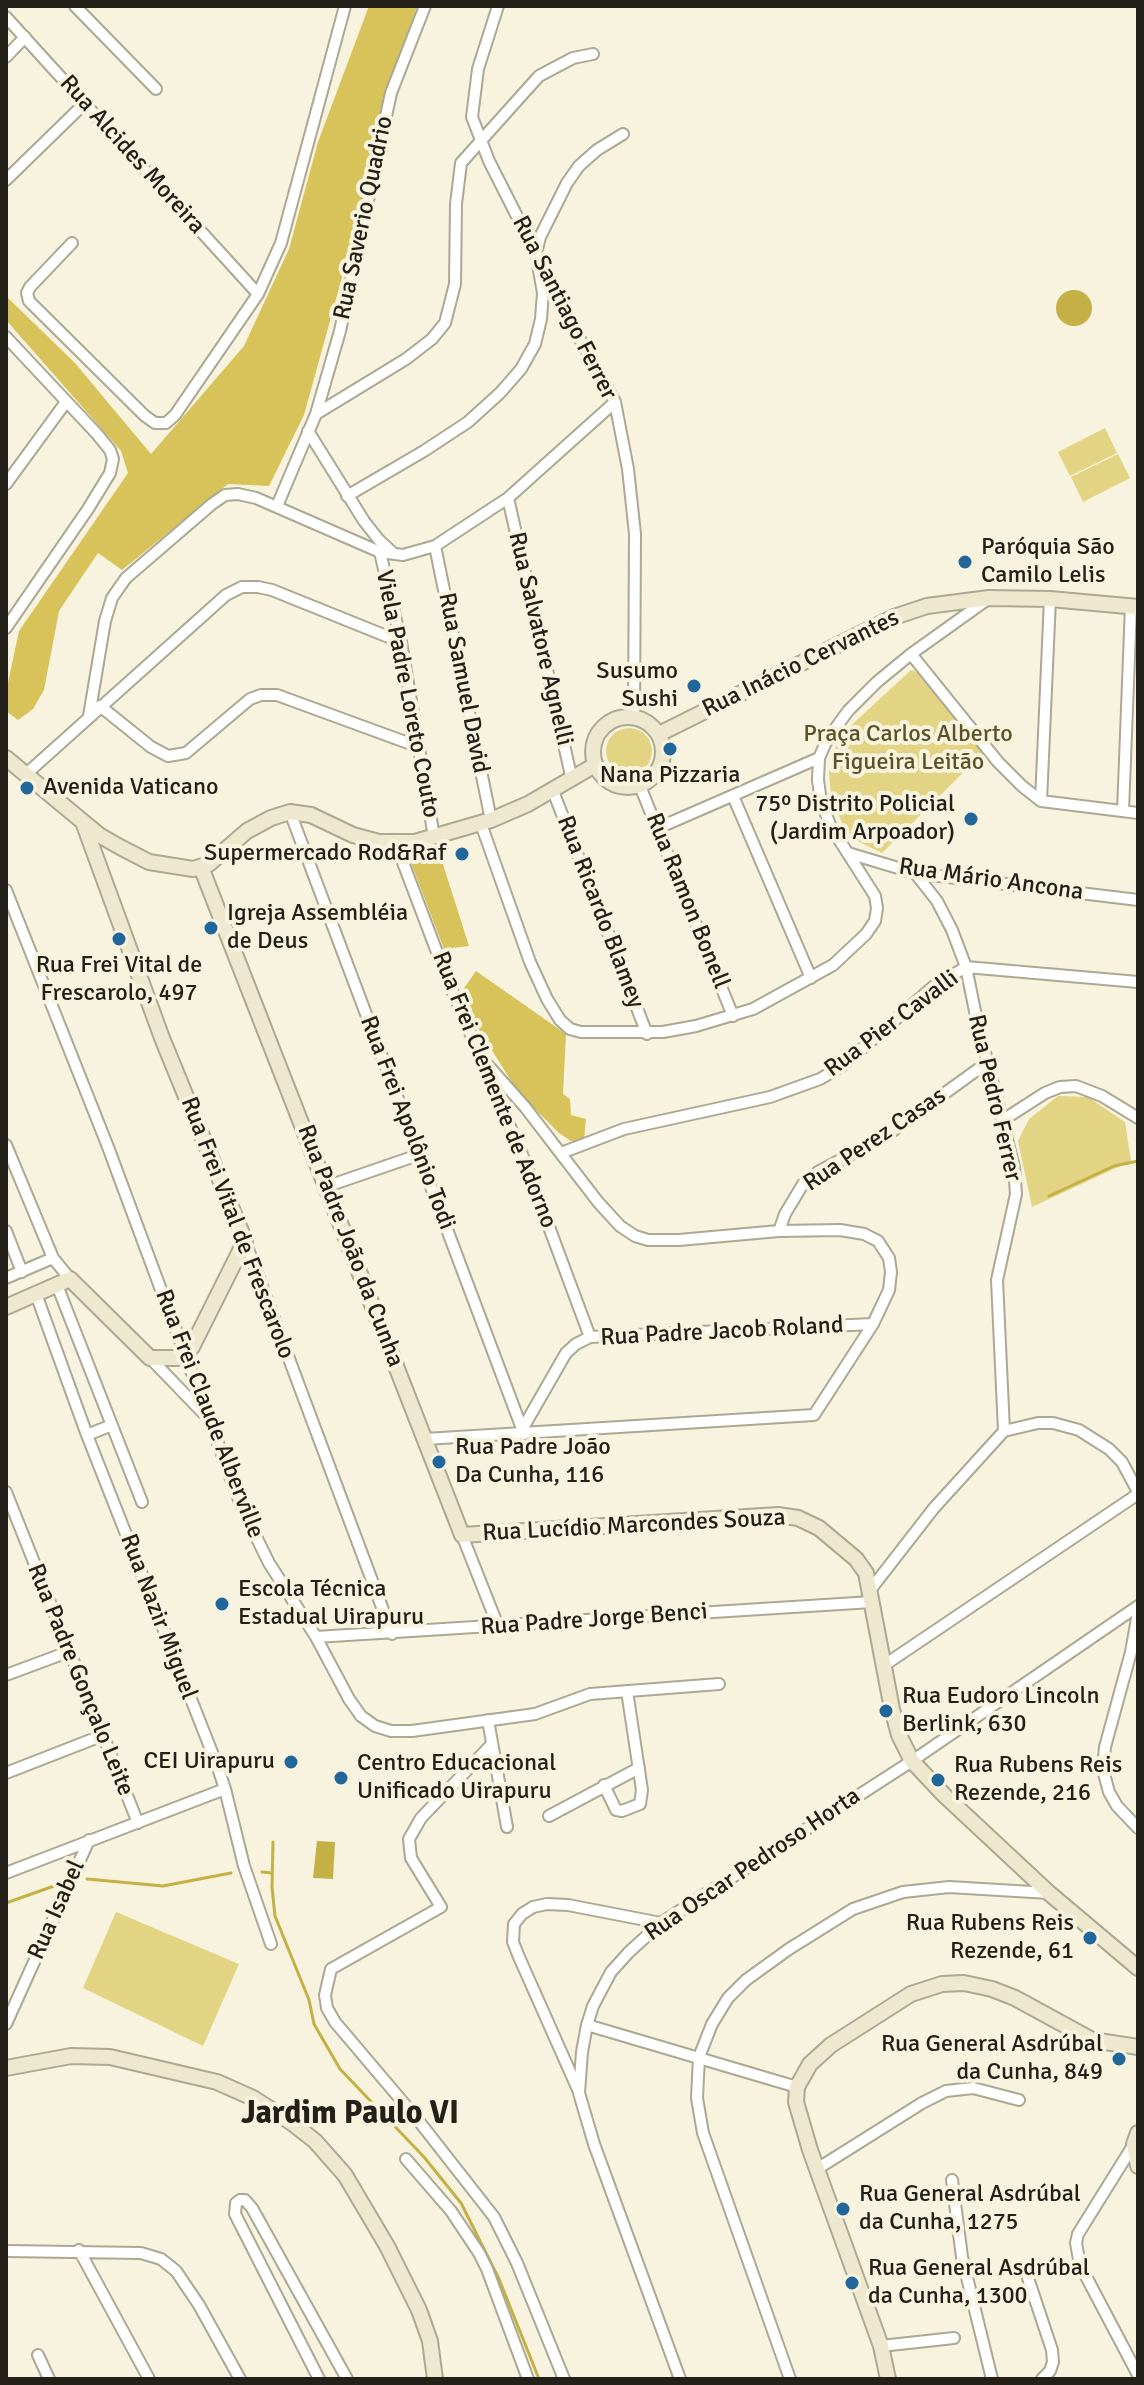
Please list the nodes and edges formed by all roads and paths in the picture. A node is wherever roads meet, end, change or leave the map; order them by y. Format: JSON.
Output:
{"nodes":[{"id":1,"x":75,"y":6,"type":"edge"},
{"id":2,"x":345,"y":6,"type":"edge"},
{"id":3,"x":425,"y":6,"type":"edge"},
{"id":4,"x":498,"y":6,"type":"edge"},
{"id":5,"x":6,"y":17,"type":"edge"},
{"id":6,"x":25,"y":37,"type":"junction"},
{"id":7,"x":593,"y":54,"type":"dead end"},
{"id":8,"x":6,"y":57,"type":"edge"},
{"id":9,"x":156,"y":89,"type":"dead end"},
{"id":10,"x":85,"y":103,"type":"junction"},
{"id":11,"x":623,"y":134,"type":"dead end"},
{"id":12,"x":481,"y":142,"type":"junction"},
{"id":13,"x":6,"y":180,"type":"edge"},
{"id":14,"x":72,"y":243,"type":"dead end"},
{"id":15,"x":536,"y":253,"type":"junction"},
{"id":16,"x":258,"y":294,"type":"junction"},
{"id":17,"x":7,"y":340,"type":"edge"},
{"id":18,"x":66,"y":402,"type":"junction"},
{"id":19,"x":615,"y":402,"type":"junction"},
{"id":20,"x":316,"y":414,"type":"junction"},
{"id":21,"x":308,"y":431,"type":"junction"},
{"id":22,"x":6,"y":484,"type":"edge"},
{"id":23,"x":347,"y":496,"type":"junction"},
{"id":24,"x":508,"y":498,"type":"junction"},
{"id":25,"x":277,"y":506,"type":"junction"},
{"id":26,"x":435,"y":546,"type":"junction"},
{"id":27,"x":380,"y":552,"type":"junction"},
{"id":28,"x":395,"y":554,"type":"junction"},
{"id":29,"x":989,"y":598,"type":"junction"},
{"id":30,"x":1050,"y":599,"type":"junction"},
{"id":31,"x":1134,"y":606,"type":"edge"},
{"id":32,"x":6,"y":628,"type":"edge"},
{"id":33,"x":401,"y":642,"type":"junction"},
{"id":34,"x":911,"y":654,"type":"junction"},
{"id":35,"x":100,"y":706,"type":"junction"},
{"id":36,"x":89,"y":716,"type":"junction"},
{"id":37,"x":634,"y":717,"type":"junction"},
{"id":38,"x":659,"y":734,"type":"junction"},
{"id":39,"x":419,"y":747,"type":"junction"},
{"id":40,"x":6,"y":758,"type":"edge"},
{"id":41,"x":819,"y":758,"type":"junction"},
{"id":42,"x":595,"y":765,"type":"junction"},
{"id":43,"x":25,"y":775,"type":"junction"},
{"id":44,"x":572,"y":780,"type":"junction"},
{"id":45,"x":640,"y":786,"type":"junction"},
{"id":46,"x":553,"y":791,"type":"junction"},
{"id":47,"x":733,"y":796,"type":"junction"},
{"id":48,"x":1041,"y":801,"type":"junction"},
{"id":49,"x":1123,"y":811,"type":"junction"},
{"id":50,"x":290,"y":812,"type":"junction"},
{"id":51,"x":1138,"y":813,"type":"edge"},
{"id":52,"x":83,"y":822,"type":"junction"},
{"id":53,"x":486,"y":822,"type":"junction"},
{"id":54,"x":658,"y":828,"type":"junction"},
{"id":55,"x":434,"y":837,"type":"junction"},
{"id":56,"x":396,"y":844,"type":"junction"},
{"id":57,"x":848,"y":853,"type":"junction"},
{"id":58,"x":201,"y":867,"type":"junction"},
{"id":59,"x":915,"y":873,"type":"junction"},
{"id":60,"x":6,"y":890,"type":"edge"},
{"id":61,"x":1138,"y":900,"type":"edge"},
{"id":62,"x":966,"y":967,"type":"junction"},
{"id":63,"x":811,"y":978,"type":"junction"},
{"id":64,"x":1138,"y":982,"type":"edge"},
{"id":65,"x":733,"y":1016,"type":"junction"},
{"id":66,"x":647,"y":1034,"type":"junction"},
{"id":67,"x":485,"y":1062,"type":"junction"},
{"id":68,"x":988,"y":1062,"type":"junction"},
{"id":69,"x":1138,"y":1118,"type":"edge"},
{"id":70,"x":1003,"y":1120,"type":"junction"},
{"id":71,"x":6,"y":1145,"type":"edge"},
{"id":72,"x":561,"y":1153,"type":"junction"},
{"id":73,"x":418,"y":1155,"type":"junction"},
{"id":74,"x":328,"y":1186,"type":"junction"},
{"id":75,"x":6,"y":1231,"type":"edge"},
{"id":76,"x":779,"y":1231,"type":"junction"},
{"id":77,"x":245,"y":1241,"type":"junction"},
{"id":78,"x":53,"y":1258,"type":"junction"},
{"id":79,"x":22,"y":1272,"type":"junction"},
{"id":80,"x":6,"y":1278,"type":"edge"},
{"id":81,"x":64,"y":1282,"type":"junction"},
{"id":82,"x":36,"y":1294,"type":"junction"},
{"id":83,"x":7,"y":1304,"type":"edge"},
{"id":84,"x":873,"y":1324,"type":"junction"},
{"id":85,"x":590,"y":1337,"type":"junction"},
{"id":86,"x":186,"y":1354,"type":"junction"},
{"id":87,"x":150,"y":1358,"type":"junction"},
{"id":88,"x":206,"y":1416,"type":"junction"},
{"id":89,"x":112,"y":1425,"type":"junction"},
{"id":90,"x":524,"y":1431,"type":"junction"},
{"id":91,"x":1004,"y":1431,"type":"junction"},
{"id":92,"x":87,"y":1435,"type":"junction"},
{"id":93,"x":425,"y":1439,"type":"junction"},
{"id":94,"x":6,"y":1492,"type":"edge"},
{"id":95,"x":1138,"y":1493,"type":"edge"},
{"id":96,"x":142,"y":1502,"type":"dead end"},
{"id":97,"x":462,"y":1535,"type":"junction"},
{"id":98,"x":872,"y":1595,"type":"junction"},
{"id":99,"x":1138,"y":1606,"type":"edge"},
{"id":100,"x":1138,"y":1613,"type":"edge"},
{"id":101,"x":498,"y":1626,"type":"junction"},
{"id":102,"x":392,"y":1634,"type":"junction"},
{"id":103,"x":316,"y":1637,"type":"junction"},
{"id":104,"x":68,"y":1652,"type":"junction"},
{"id":105,"x":883,"y":1666,"type":"junction"},
{"id":106,"x":6,"y":1675,"type":"edge"},
{"id":107,"x":719,"y":1684,"type":"dead end"},
{"id":108,"x":627,"y":1691,"type":"junction"},
{"id":109,"x":488,"y":1720,"type":"junction"},
{"id":110,"x":101,"y":1736,"type":"junction"},
{"id":111,"x":492,"y":1744,"type":"junction"},
{"id":112,"x":912,"y":1761,"type":"junction"},
{"id":113,"x":639,"y":1768,"type":"junction"},
{"id":114,"x":6,"y":1773,"type":"edge"},
{"id":115,"x":604,"y":1785,"type":"junction"},
{"id":116,"x":225,"y":1789,"type":"junction"},
{"id":117,"x":549,"y":1816,"type":"dead end"},
{"id":118,"x":138,"y":1823,"type":"junction"},
{"id":119,"x":507,"y":1827,"type":"dead end"},
{"id":120,"x":1138,"y":1828,"type":"edge"},
{"id":121,"x":89,"y":1840,"type":"junction"},
{"id":122,"x":6,"y":1873,"type":"edge"},
{"id":123,"x":1049,"y":1893,"type":"junction"},
{"id":124,"x":661,"y":1923,"type":"junction"},
{"id":125,"x":271,"y":1944,"type":"dead end"},
{"id":126,"x":1138,"y":1968,"type":"edge"},
{"id":127,"x":6,"y":2024,"type":"edge"},
{"id":128,"x":587,"y":2025,"type":"junction"},
{"id":129,"x":1138,"y":2047,"type":"edge"},
{"id":130,"x":699,"y":2057,"type":"junction"},
{"id":131,"x":6,"y":2068,"type":"edge"},
{"id":132,"x":797,"y":2087,"type":"junction"},
{"id":133,"x":579,"y":2093,"type":"junction"},
{"id":134,"x":1019,"y":2100,"type":"dead end"},
{"id":135,"x":1136,"y":2138,"type":"edge"},
{"id":136,"x":406,"y":2159,"type":"dead end"},
{"id":137,"x":1138,"y":2166,"type":"edge"},
{"id":138,"x":817,"y":2169,"type":"junction"},
{"id":139,"x":952,"y":2180,"type":"dead end"},
{"id":140,"x":79,"y":2250,"type":"junction"},
{"id":141,"x":6,"y":2251,"type":"edge"},
{"id":142,"x":1028,"y":2278,"type":"dead end"},
{"id":143,"x":954,"y":2338,"type":"dead end"},
{"id":144,"x":881,"y":2346,"type":"junction"},
{"id":145,"x":38,"y":2355,"type":"dead end"},
{"id":146,"x":1138,"y":2375,"type":"edge"},
{"id":147,"x":49,"y":2379,"type":"edge"},
{"id":148,"x":149,"y":2379,"type":"edge"},
{"id":149,"x":240,"y":2379,"type":"edge"},
{"id":150,"x":319,"y":2379,"type":"edge"},
{"id":151,"x":347,"y":2379,"type":"edge"},
{"id":152,"x":435,"y":2379,"type":"edge"},
{"id":153,"x":528,"y":2379,"type":"edge"},
{"id":154,"x":564,"y":2379,"type":"edge"},
{"id":155,"x":680,"y":2379,"type":"edge"},
{"id":156,"x":790,"y":2379,"type":"edge"},
{"id":157,"x":888,"y":2379,"type":"edge"},
{"id":158,"x":992,"y":2379,"type":"edge"},
{"id":159,"x":1042,"y":2379,"type":"edge"}],
"edges":[{"from":1,"to":9,"type":"street"},
{"from":2,"to":16,"type":"street"},
{"from":3,"to":20,"type":"street","name":"Rua Saverio Quadrio"},
{"from":4,"to":12,"type":"street","name":"Rua Santiago Ferrer"},
{"from":5,"to":6,"type":"street","name":"Rua Alcides Moreira"},
{"from":6,"to":8,"type":"street"},
{"from":6,"to":10,"type":"street","name":"Rua Alcides Moreira"},
{"from":7,"to":12,"type":"street"},
{"from":10,"to":13,"type":"street"},
{"from":10,"to":16,"type":"street","name":"Rua Alcides Moreira"},
{"from":11,"to":15,"type":"street"},
{"from":12,"to":15,"type":"street","name":"Rua Santiago Ferrer"},
{"from":12,"to":20,"type":"street"},
{"from":14,"to":16,"type":"street"},
{"from":15,"to":19,"type":"street","name":"Rua Santiago Ferrer"},
{"from":15,"to":23,"type":"street"},
{"from":17,"to":18,"type":"street"},
{"from":18,"to":22,"type":"street"},
{"from":18,"to":32,"type":"street"},
{"from":19,"to":24,"type":"street"},
{"from":19,"to":37,"type":"street","name":"Rua Santiago Ferrer"},
{"from":20,"to":21,"type":"street","name":"Rua Saverio Quadrio"},
{"from":21,"to":23,"type":"street"},
{"from":21,"to":25,"type":"street","name":"Rua Saverio Quadrio"},
{"from":23,"to":28,"type":"street"},
{"from":24,"to":26,"type":"street"},
{"from":24,"to":44,"type":"street","name":"Rua Salvatore Agnelli"},
{"from":25,"to":27,"type":"street"},
{"from":25,"to":36,"type":"street"},
{"from":26,"to":28,"type":"street"},
{"from":26,"to":53,"type":"street","name":"Rua Samuel David"},
{"from":27,"to":28,"type":"street"},
{"from":27,"to":33,"type":"street","name":"Viela Padre Loreto Couto"},
{"from":29,"to":30,"type":"main road","name":"Rua Inácio Cervantes"},
{"from":29,"to":34,"type":"street"},
{"from":29,"to":38,"type":"main road","name":"Rua Inácio Cervantes"},
{"from":30,"to":31,"type":"main road","name":"Rua Inácio Cervantes"},
{"from":30,"to":48,"type":"street"},
{"from":31,"to":49,"type":"street"},
{"from":33,"to":35,"type":"street"},
{"from":33,"to":39,"type":"street","name":"Viela Padre Loreto Couto"},
{"from":34,"to":41,"type":"street"},
{"from":34,"to":48,"type":"street"},
{"from":35,"to":36,"type":"street"},
{"from":35,"to":39,"type":"street"},
{"from":36,"to":43,"type":"street"},
{"from":37,"to":38,"type":"main road"},
{"from":37,"to":42,"type":"main road"},
{"from":38,"to":45,"type":"main road"},
{"from":39,"to":55,"type":"street","name":"Viela Padre Loreto Couto"},
{"from":40,"to":43,"type":"main road"},
{"from":41,"to":47,"type":"street"},
{"from":41,"to":57,"type":"street"},
{"from":42,"to":44,"type":"main road"},
{"from":42,"to":45,"type":"main road"},
{"from":43,"to":52,"type":"main road"},
{"from":44,"to":46,"type":"main road"},
{"from":45,"to":54,"type":"street","name":"Rua Ramon Bonell"},
{"from":46,"to":53,"type":"main road"},
{"from":46,"to":66,"type":"street","name":"Rua Ricardo Blamey"},
{"from":47,"to":54,"type":"street"},
{"from":47,"to":63,"type":"street"},
{"from":48,"to":49,"type":"street"},
{"from":49,"to":51,"type":"street"},
{"from":50,"to":56,"type":"main road"},
{"from":50,"to":58,"type":"main road"},
{"from":50,"to":73,"type":"street","name":"Rua Frei Apolônio Todi"},
{"from":52,"to":58,"type":"main road"},
{"from":52,"to":77,"type":"main road","name":"Rua Frei Vital de Frescarolo"},
{"from":53,"to":55,"type":"main road"},
{"from":53,"to":66,"type":"street","name":"Rua Samuel David"},
{"from":54,"to":65,"type":"street","name":"Rua Ramon Bonell"},
{"from":55,"to":56,"type":"main road"},
{"from":56,"to":67,"type":"street","name":"Rua Frei Clemente de Adorno"},
{"from":57,"to":59,"type":"street","name":"Rua Mário Ancona"},
{"from":57,"to":63,"type":"street","name":"Rua Samuel David"},
{"from":58,"to":74,"type":"main road","name":"Rua Padre João da Cunha"},
{"from":59,"to":61,"type":"street","name":"Rua Mário Ancona"},
{"from":59,"to":62,"type":"street","name":"Rua Pedro Ferrer"},
{"from":60,"to":86,"type":"street","name":"Rua Frei Claude Alberville"},
{"from":62,"to":64,"type":"street","name":"Rua Pier Cavalli"},
{"from":62,"to":68,"type":"street","name":"Rua Pedro Ferrer"},
{"from":62,"to":72,"type":"street","name":"Rua Pier Cavalli"},
{"from":63,"to":65,"type":"street","name":"Rua Samuel David"},
{"from":65,"to":66,"type":"street","name":"Rua Samuel David"},
{"from":67,"to":72,"type":"street"},
{"from":67,"to":85,"type":"street","name":"Rua Frei Clemente de Adorno"},
{"from":68,"to":70,"type":"street","name":"Rua Pedro Ferrer"},
{"from":68,"to":76,"type":"street","name":"Rua Perez Casas"},
{"from":69,"to":70,"type":"street"},
{"from":70,"to":91,"type":"street","name":"Rua Pedro Ferrer"},
{"from":71,"to":78,"type":"street","name":"Rua Nazir Miguel"},
{"from":72,"to":76,"type":"street"},
{"from":73,"to":74,"type":"street"},
{"from":73,"to":90,"type":"street","name":"Rua Frei Apolônio Todi"},
{"from":74,"to":93,"type":"main road","name":"Rua Padre João da Cunha"},
{"from":75,"to":79,"type":"street"},
{"from":76,"to":84,"type":"street"},
{"from":77,"to":86,"type":"main road"},
{"from":77,"to":102,"type":"street","name":"Rua Frei Vital de Frescarolo"},
{"from":78,"to":79,"type":"street"},
{"from":78,"to":81,"type":"street","name":"Rua Nazir Miguel"},
{"from":79,"to":80,"type":"street"},
{"from":81,"to":82,"type":"main road"},
{"from":81,"to":87,"type":"main road"},
{"from":81,"to":89,"type":"street","name":"Rua Nazir Miguel"},
{"from":82,"to":83,"type":"main road"},
{"from":82,"to":92,"type":"street","name":"Rua Nazir Miguel"},
{"from":84,"to":85,"type":"street","name":"Rua Padre Jacob Roland"},
{"from":84,"to":90,"type":"street"},
{"from":85,"to":90,"type":"street","name":"Rua Padre Jacob Roland"},
{"from":86,"to":87,"type":"main road"},
{"from":86,"to":88,"type":"street","name":"Rua Frei Claude Alberville"},
{"from":87,"to":88,"type":"street"},
{"from":88,"to":103,"type":"street","name":"Rua Frei Claude Alberville"},
{"from":89,"to":92,"type":"street"},
{"from":89,"to":96,"type":"street","name":"Rua Nazir Miguel"},
{"from":90,"to":93,"type":"street"},
{"from":91,"to":95,"type":"street"},
{"from":91,"to":98,"type":"street"},
{"from":92,"to":116,"type":"street","name":"Rua Nazir Miguel"},
{"from":93,"to":97,"type":"main road","name":"Rua Padre João da Cunha"},
{"from":94,"to":104,"type":"street","name":"Rua Padre Gonçalo Leite"},
{"from":95,"to":105,"type":"street"},
{"from":97,"to":98,"type":"main road","name":"Rua Lucídio Marcondes Souza"},
{"from":97,"to":101,"type":"street","name":"Rua Padre João da Cunha"},
{"from":98,"to":101,"type":"street","name":"Rua Padre Jorge Benci"},
{"from":98,"to":105,"type":"main road"},
{"from":99,"to":112,"type":"street","name":"Rua Oscar Pedroso Horta"},
{"from":100,"to":120,"type":"street"},
{"from":101,"to":102,"type":"street","name":"Rua Padre Jorge Benci"},
{"from":102,"to":103,"type":"street","name":"Rua Padre Jorge Benci"},
{"from":103,"to":109,"type":"street","name":"Rua Frei Claude Alberville"},
{"from":104,"to":106,"type":"street"},
{"from":104,"to":110,"type":"street","name":"Rua Padre Gonçalo Leite"},
{"from":105,"to":112,"type":"main road"},
{"from":107,"to":108,"type":"street","name":"Rua Frei Claude Alberville"},
{"from":108,"to":109,"type":"street","name":"Rua Frei Claude Alberville"},
{"from":108,"to":113,"type":"street"},
{"from":109,"to":111,"type":"street"},
{"from":110,"to":114,"type":"street"},
{"from":110,"to":118,"type":"street","name":"Rua Padre Gonçalo Leite"},
{"from":111,"to":119,"type":"street"},
{"from":111,"to":154,"type":"street"},
{"from":112,"to":123,"type":"main road"},
{"from":112,"to":124,"type":"street","name":"Rua Oscar Pedroso Horta"},
{"from":113,"to":115,"type":"street"},
{"from":113,"to":115,"type":"street"},
{"from":115,"to":117,"type":"street"},
{"from":116,"to":118,"type":"street"},
{"from":116,"to":125,"type":"street","name":"Rua Nazir Miguel"},
{"from":118,"to":121,"type":"street"},
{"from":121,"to":122,"type":"street"},
{"from":121,"to":127,"type":"street","name":"Rua Isabel"},
{"from":123,"to":126,"type":"main road"},
{"from":123,"to":130,"type":"street"},
{"from":124,"to":128,"type":"street","name":"Rua Oscar Pedroso Horta"},
{"from":124,"to":133,"type":"street"},
{"from":128,"to":130,"type":"street"},
{"from":128,"to":133,"type":"street","name":"Rua Oscar Pedroso Horta"},
{"from":129,"to":132,"type":"main road"},
{"from":130,"to":132,"type":"street"},
{"from":130,"to":156,"type":"street"},
{"from":131,"to":152,"type":"main road"},
{"from":132,"to":138,"type":"main road"},
{"from":133,"to":155,"type":"street","name":"Rua Oscar Pedroso Horta"},
{"from":134,"to":138,"type":"street"},
{"from":135,"to":137,"type":"main road"},
{"from":135,"to":146,"type":"street"},
{"from":136,"to":153,"type":"street"},
{"from":138,"to":144,"type":"main road"},
{"from":139,"to":158,"type":"street"},
{"from":140,"to":141,"type":"street"},
{"from":140,"to":148,"type":"street"},
{"from":140,"to":149,"type":"street"},
{"from":142,"to":159,"type":"street"},
{"from":143,"to":144,"type":"street"},
{"from":144,"to":157,"type":"main road"},
{"from":145,"to":147,"type":"street"},
{"from":150,"to":151,"type":"street"}]}
